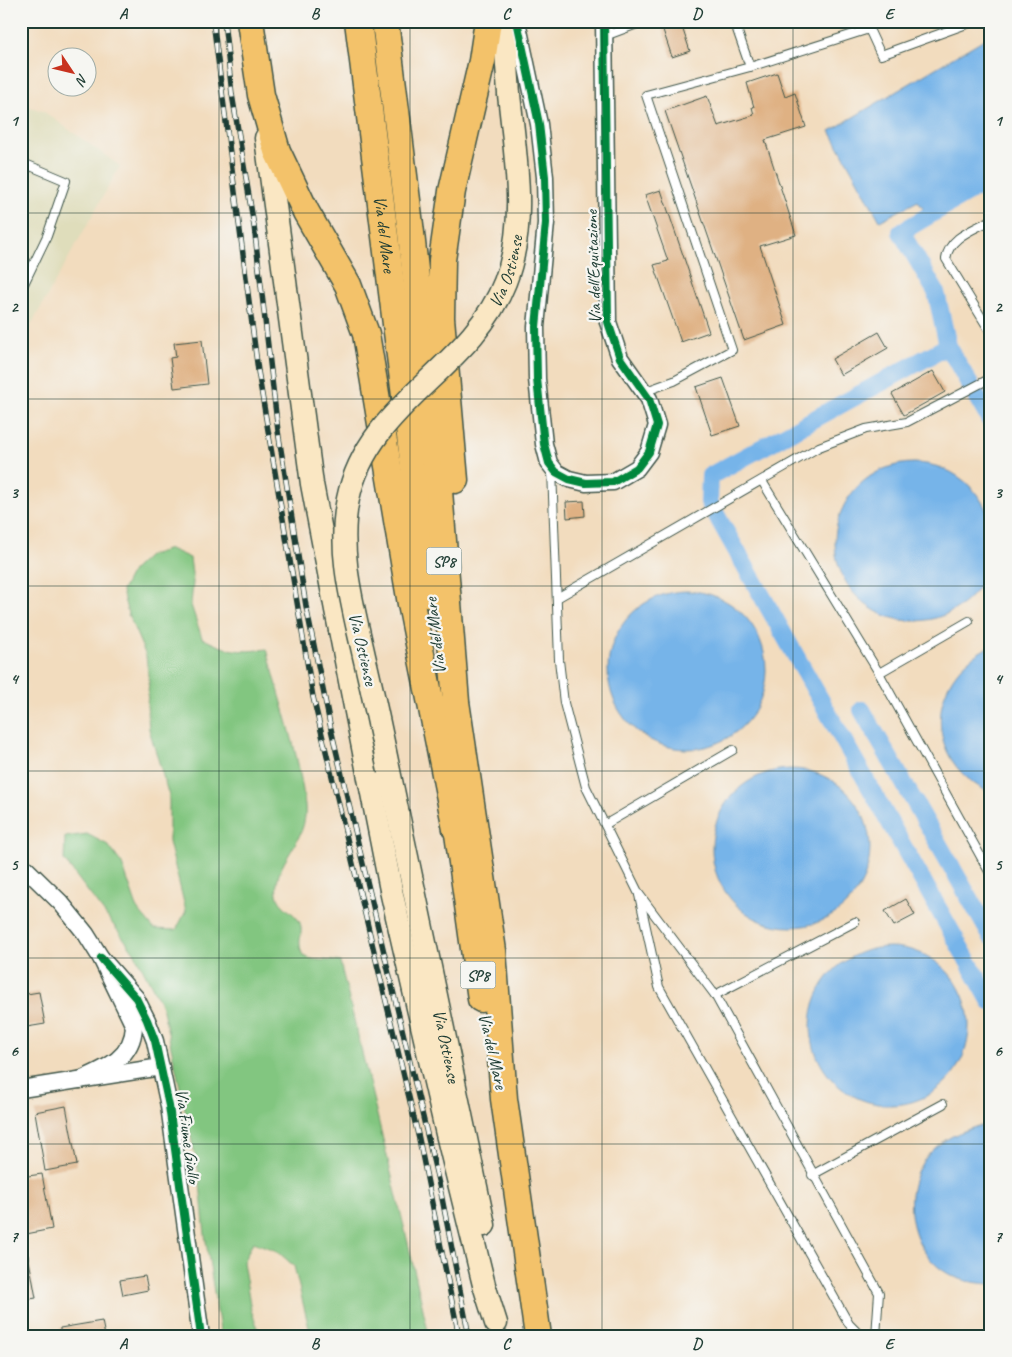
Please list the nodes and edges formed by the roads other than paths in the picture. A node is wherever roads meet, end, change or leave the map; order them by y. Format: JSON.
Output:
{"nodes":[{"id":1,"x":250,"y":21,"type":"edge"},
{"id":2,"x":358,"y":21,"type":"edge"},
{"id":3,"x":385,"y":21,"type":"edge"},
{"id":4,"x":488,"y":21,"type":"edge"},
{"id":5,"x":504,"y":21,"type":"edge"},
{"id":6,"x":517,"y":21,"type":"edge"},
{"id":7,"x":644,"y":21,"type":"edge"},
{"id":8,"x":734,"y":21,"type":"edge"},
{"id":9,"x":975,"y":21,"type":"edge"},
{"id":10,"x":867,"y":25,"type":"edge"},
{"id":11,"x":604,"y":29,"type":"edge"},
{"id":12,"x":750,"y":67,"type":"junction"},
{"id":13,"x":261,"y":95,"type":"junction"},
{"id":14,"x":21,"y":182,"type":"edge"},
{"id":15,"x":991,"y":220,"type":"edge"},
{"id":16,"x":21,"y":290,"type":"edge"},
{"id":17,"x":991,"y":333,"type":"edge"},
{"id":18,"x":989,"y":379,"type":"edge"},
{"id":19,"x":646,"y":391,"type":"junction"},
{"id":20,"x":552,"y":467,"type":"junction"},
{"id":21,"x":762,"y":481,"type":"junction"},
{"id":22,"x":557,"y":598,"type":"junction"},
{"id":23,"x":968,"y":621,"type":"dead end"},
{"id":24,"x":879,"y":673,"type":"junction"},
{"id":25,"x":733,"y":750,"type":"dead end"},
{"id":26,"x":472,"y":813,"type":"junction"},
{"id":27,"x":606,"y":824,"type":"junction"},
{"id":28,"x":460,"y":849,"type":"junction"},
{"id":29,"x":21,"y":864,"type":"edge"},
{"id":30,"x":991,"y":875,"type":"edge"},
{"id":31,"x":639,"y":894,"type":"junction"},
{"id":32,"x":855,"y":922,"type":"dead end"},
{"id":33,"x":101,"y":958,"type":"junction"},
{"id":34,"x":715,"y":995,"type":"junction"},
{"id":35,"x":161,"y":1067,"type":"junction"},
{"id":36,"x":80,"y":1080,"type":"junction"},
{"id":37,"x":21,"y":1089,"type":"edge"},
{"id":38,"x":504,"y":1100,"type":"junction"},
{"id":39,"x":943,"y":1104,"type":"dead end"},
{"id":40,"x":812,"y":1175,"type":"junction"},
{"id":41,"x":497,"y":1330,"type":"edge"},
{"id":42,"x":201,"y":1336,"type":"edge"},
{"id":43,"x":538,"y":1336,"type":"edge"},
{"id":44,"x":861,"y":1336,"type":"edge"},
{"id":45,"x":876,"y":1336,"type":"edge"}],
"edges":[{"from":1,"to":13,"type":"main road","name":"Via Ostiense"},
{"from":2,"to":28,"type":"main road","name":"Via del Mare","number":"SP8"},
{"from":3,"to":26,"type":"main road","name":"Via del Mare","number":"SP8"},
{"from":4,"to":26,"type":"main road"},
{"from":5,"to":41,"type":"main road","name":"Via Ostiense","bridge":true},
{"from":6,"to":20,"type":"street"},
{"from":7,"to":11,"type":"lane"},
{"from":8,"to":12,"type":"lane"},
{"from":9,"to":10,"type":"lane"},
{"from":10,"to":12,"type":"lane"},
{"from":11,"to":19,"type":"street","name":"Via dell'Equitazione"},
{"from":12,"to":19,"type":"lane"},
{"from":13,"to":28,"type":"main road"},
{"from":13,"to":41,"type":"main road","name":"Via Ostiense"},
{"from":14,"to":16,"type":"lane"},
{"from":15,"to":17,"type":"lane"},
{"from":18,"to":21,"type":"lane"},
{"from":19,"to":20,"type":"street","name":"Via dell'Equitazione"},
{"from":20,"to":22,"type":"lane"},
{"from":21,"to":22,"type":"lane"},
{"from":21,"to":24,"type":"lane"},
{"from":22,"to":27,"type":"lane"},
{"from":23,"to":24,"type":"lane"},
{"from":24,"to":30,"type":"lane"},
{"from":25,"to":27,"type":"lane"},
{"from":26,"to":38,"type":"main road","name":"Via del Mare","number":"SP8"},
{"from":27,"to":31,"type":"lane"},
{"from":28,"to":38,"type":"main road","name":"Via del Mare","number":"SP8"},
{"from":29,"to":33,"type":"street","name":"Via Fiume Giallo"},
{"from":31,"to":34,"type":"lane"},
{"from":31,"to":44,"type":"lane"},
{"from":32,"to":34,"type":"lane"},
{"from":33,"to":35,"type":"street","name":"Via Fiume Giallo"},
{"from":33,"to":36,"type":"street","name":"Via Fiume Giallo"},
{"from":34,"to":40,"type":"lane"},
{"from":35,"to":36,"type":"street","name":"Via Fiume Giallo"},
{"from":35,"to":42,"type":"street","name":"Via Fiume Giallo"},
{"from":36,"to":37,"type":"street","name":"Via Fiume Giallo"},
{"from":38,"to":43,"type":"main road","name":"Via del Mare","number":"SP8"},
{"from":39,"to":40,"type":"lane"},
{"from":40,"to":45,"type":"lane"}]}
